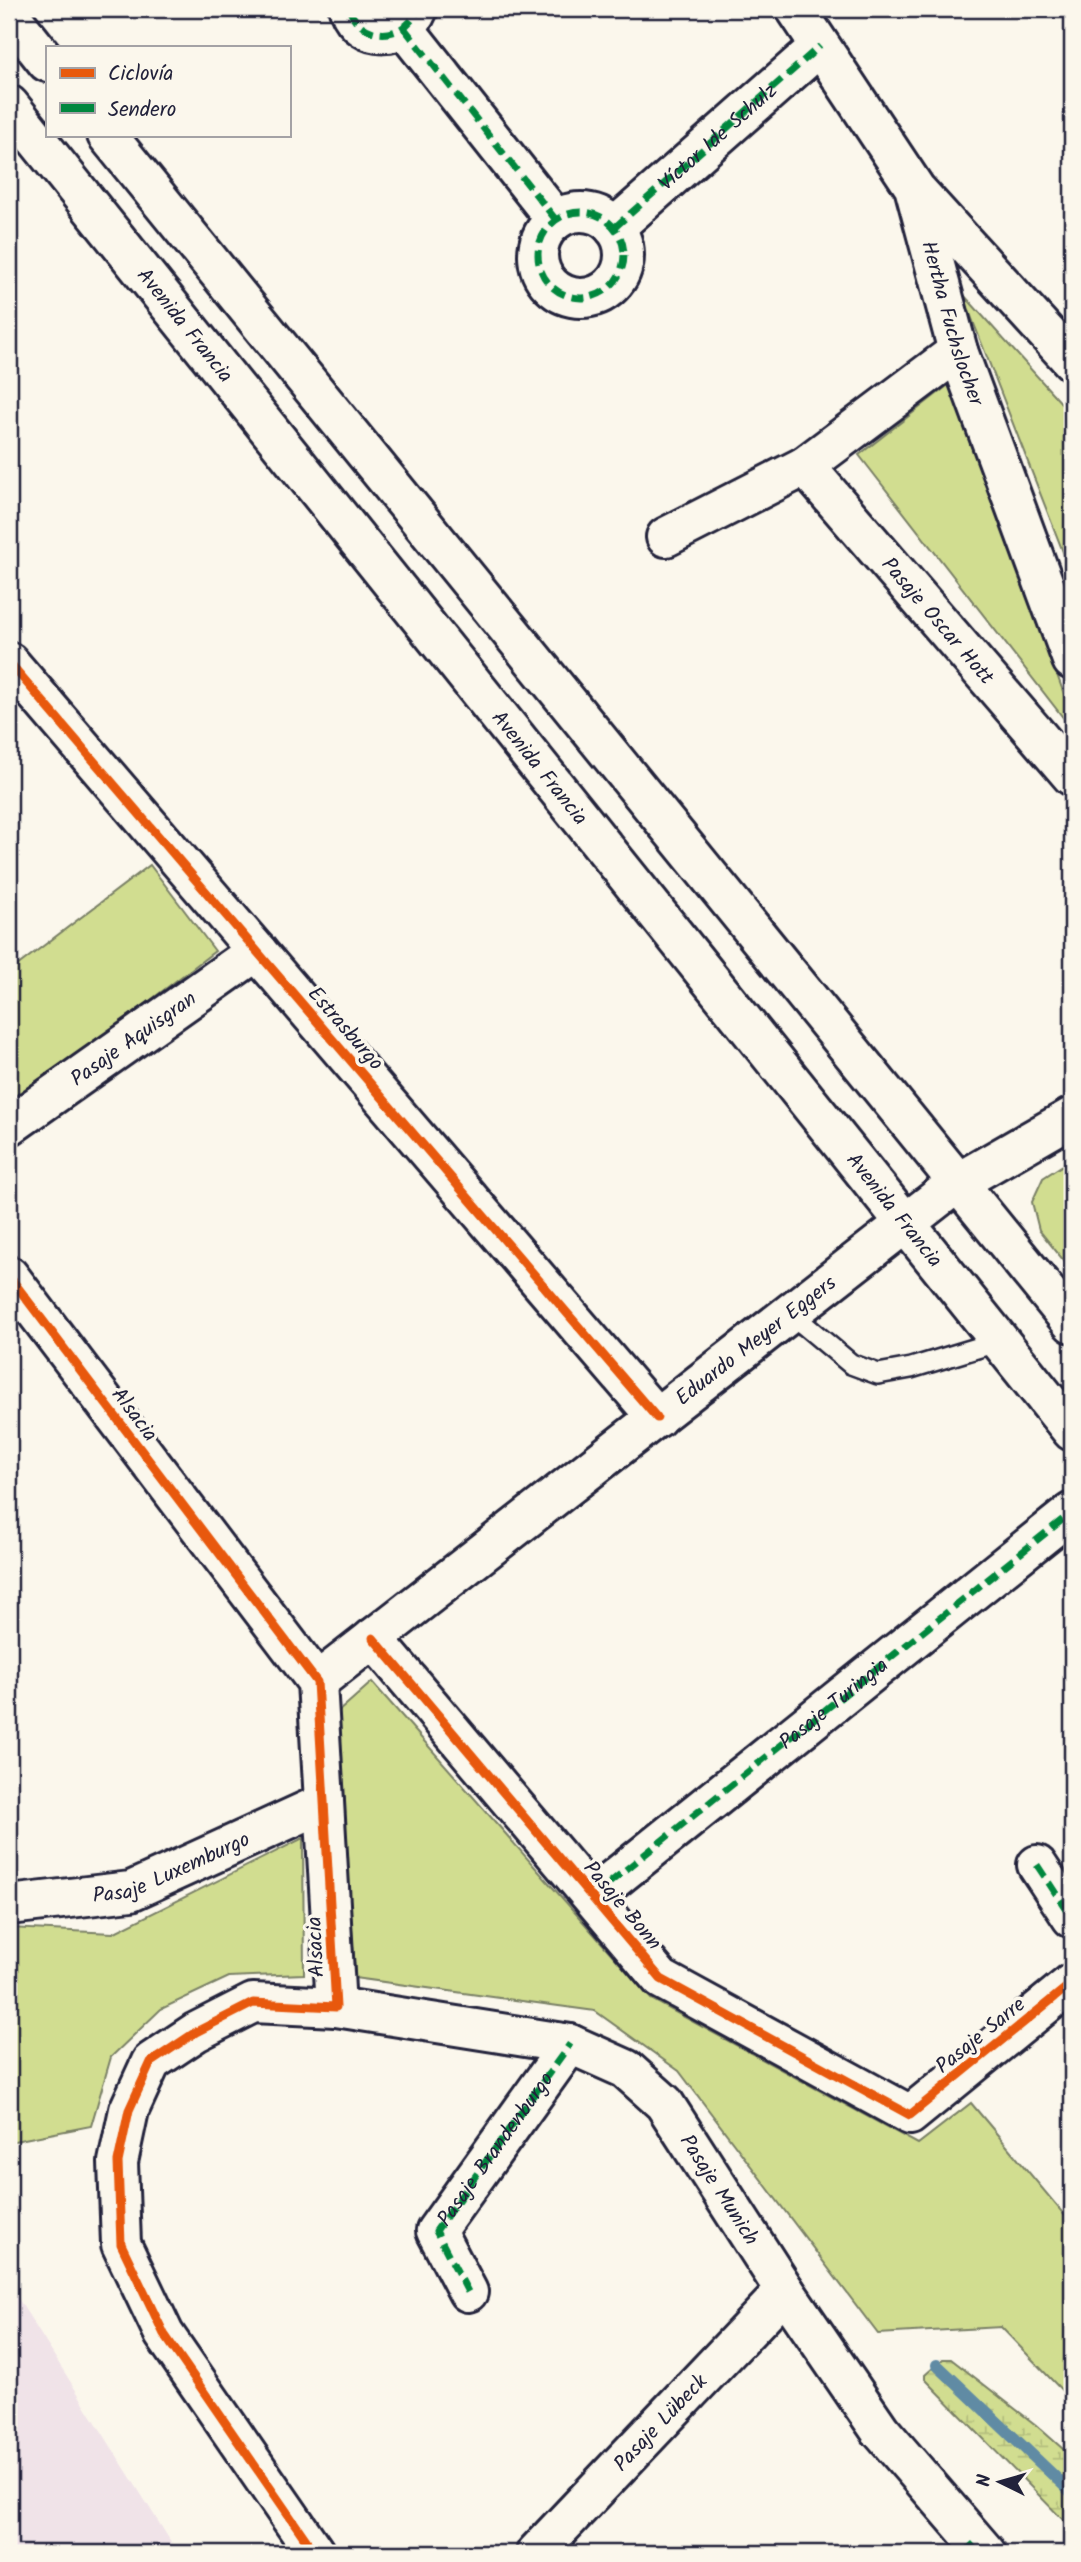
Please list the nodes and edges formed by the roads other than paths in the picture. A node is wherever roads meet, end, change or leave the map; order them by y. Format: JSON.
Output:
{"nodes":[{"id":1,"x":349,"y":9,"type":"edge"},
{"id":2,"x":796,"y":9,"type":"edge"},
{"id":3,"x":9,"y":14,"type":"edge"},
{"id":4,"x":411,"y":18,"type":"edge"},
{"id":5,"x":820,"y":46,"type":"junction"},
{"id":6,"x":46,"y":61,"type":"edge"},
{"id":7,"x":9,"y":104,"type":"edge"},
{"id":8,"x":108,"y":136,"type":"edge"},
{"id":9,"x":914,"y":187,"type":"junction"},
{"id":10,"x":555,"y":220,"type":"junction"},
{"id":11,"x":614,"y":228,"type":"junction"},
{"id":12,"x":958,"y":351,"type":"junction"},
{"id":13,"x":1072,"y":361,"type":"edge"},
{"id":14,"x":805,"y":466,"type":"junction"},
{"id":15,"x":666,"y":537,"type":"dead end"},
{"id":16,"x":1072,"y":660,"type":"edge"},
{"id":17,"x":9,"y":662,"type":"edge"},
{"id":18,"x":1072,"y":776,"type":"edge"},
{"id":19,"x":257,"y":951,"type":"junction"},
{"id":20,"x":1072,"y":1117,"type":"edge"},
{"id":21,"x":9,"y":1126,"type":"edge"},
{"id":22,"x":957,"y":1183,"type":"junction"},
{"id":23,"x":906,"y":1223,"type":"junction"},
{"id":24,"x":9,"y":1276,"type":"edge"},
{"id":25,"x":790,"y":1313,"type":"junction"},
{"id":26,"x":1072,"y":1323,"type":"edge"},
{"id":27,"x":1000,"y":1341,"type":"junction"},
{"id":28,"x":657,"y":1418,"type":"junction"},
{"id":29,"x":1072,"y":1431,"type":"edge"},
{"id":30,"x":1072,"y":1512,"type":"edge"},
{"id":31,"x":373,"y":1638,"type":"junction"},
{"id":32,"x":317,"y":1682,"type":"junction"},
{"id":33,"x":324,"y":1802,"type":"junction"},
{"id":34,"x":1037,"y":1865,"type":"dead end"},
{"id":35,"x":593,"y":1896,"type":"junction"},
{"id":36,"x":9,"y":1905,"type":"edge"},
{"id":37,"x":1072,"y":1918,"type":"edge"},
{"id":38,"x":1072,"y":1983,"type":"edge"},
{"id":39,"x":336,"y":2007,"type":"junction"},
{"id":40,"x":570,"y":2044,"type":"junction"},
{"id":41,"x":910,"y":2115,"type":"joint"},
{"id":42,"x":785,"y":2291,"type":"junction"},
{"id":43,"x":468,"y":2292,"type":"dead end"},
{"id":44,"x":975,"y":2550,"type":"edge"},
{"id":45,"x":315,"y":2553,"type":"edge"},
{"id":46,"x":536,"y":2553,"type":"edge"}],
"edges":[{"from":1,"to":4,"type":"street"},
{"from":2,"to":5,"type":"street","name":"Hertha Fuchslocher"},
{"from":3,"to":6,"type":"street"},
{"from":4,"to":10,"type":"street"},
{"from":5,"to":9,"type":"street","name":"Hertha Fuchslocher"},
{"from":5,"to":11,"type":"street","name":"Víctor Ide Schulz"},
{"from":7,"to":23,"type":"street","name":"Avenida Francia"},
{"from":8,"to":22,"type":"street"},
{"from":9,"to":12,"type":"street","name":"Hertha Fuchslocher"},
{"from":9,"to":13,"type":"street"},
{"from":10,"to":11,"type":"street"},
{"from":10,"to":11,"type":"street"},
{"from":12,"to":14,"type":"street"},
{"from":12,"to":16,"type":"street","name":"Hertha Fuchslocher"},
{"from":14,"to":15,"type":"street"},
{"from":14,"to":18,"type":"street","name":"Pasaje Oscar Hott"},
{"from":17,"to":19,"type":"street","name":"Estrasburgo"},
{"from":19,"to":21,"type":"street","name":"Pasaje Aquisgran"},
{"from":19,"to":28,"type":"street","name":"Estrasburgo"},
{"from":20,"to":22,"type":"street","name":"Eduardo Meyer Eggers"},
{"from":22,"to":23,"type":"street","name":"Eduardo Meyer Eggers"},
{"from":22,"to":26,"type":"street"},
{"from":23,"to":25,"type":"street","name":"Eduardo Meyer Eggers"},
{"from":23,"to":27,"type":"street","name":"Avenida Francia"},
{"from":24,"to":32,"type":"street","name":"Alsacia"},
{"from":25,"to":27,"type":"lane"},
{"from":25,"to":28,"type":"street","name":"Eduardo Meyer Eggers"},
{"from":27,"to":29,"type":"street","name":"Avenida Francia"},
{"from":28,"to":31,"type":"street","name":"Eduardo Meyer Eggers"},
{"from":30,"to":35,"type":"street","name":"Pasaje Turingia"},
{"from":31,"to":32,"type":"street","name":"Eduardo Meyer Eggers"},
{"from":31,"to":35,"type":"street","name":"Pasaje Bonn"},
{"from":32,"to":33,"type":"street","name":"Alsacia"},
{"from":33,"to":36,"type":"street","name":"Pasaje Luxemburgo"},
{"from":33,"to":39,"type":"street","name":"Alsacia"},
{"from":34,"to":37,"type":"street"},
{"from":35,"to":41,"type":"street","name":"Pasaje Bonn"},
{"from":38,"to":41,"type":"street","name":"Pasaje Sarre"},
{"from":39,"to":40,"type":"street","name":"Pasaje Munich"},
{"from":39,"to":45,"type":"street","name":"Alsacia"},
{"from":40,"to":42,"type":"street","name":"Pasaje Munich"},
{"from":40,"to":43,"type":"street","name":"Pasaje Brandenburgo"},
{"from":42,"to":44,"type":"street","name":"Pasaje Munich"},
{"from":42,"to":46,"type":"street","name":"Pasaje Lübeck"}]}
